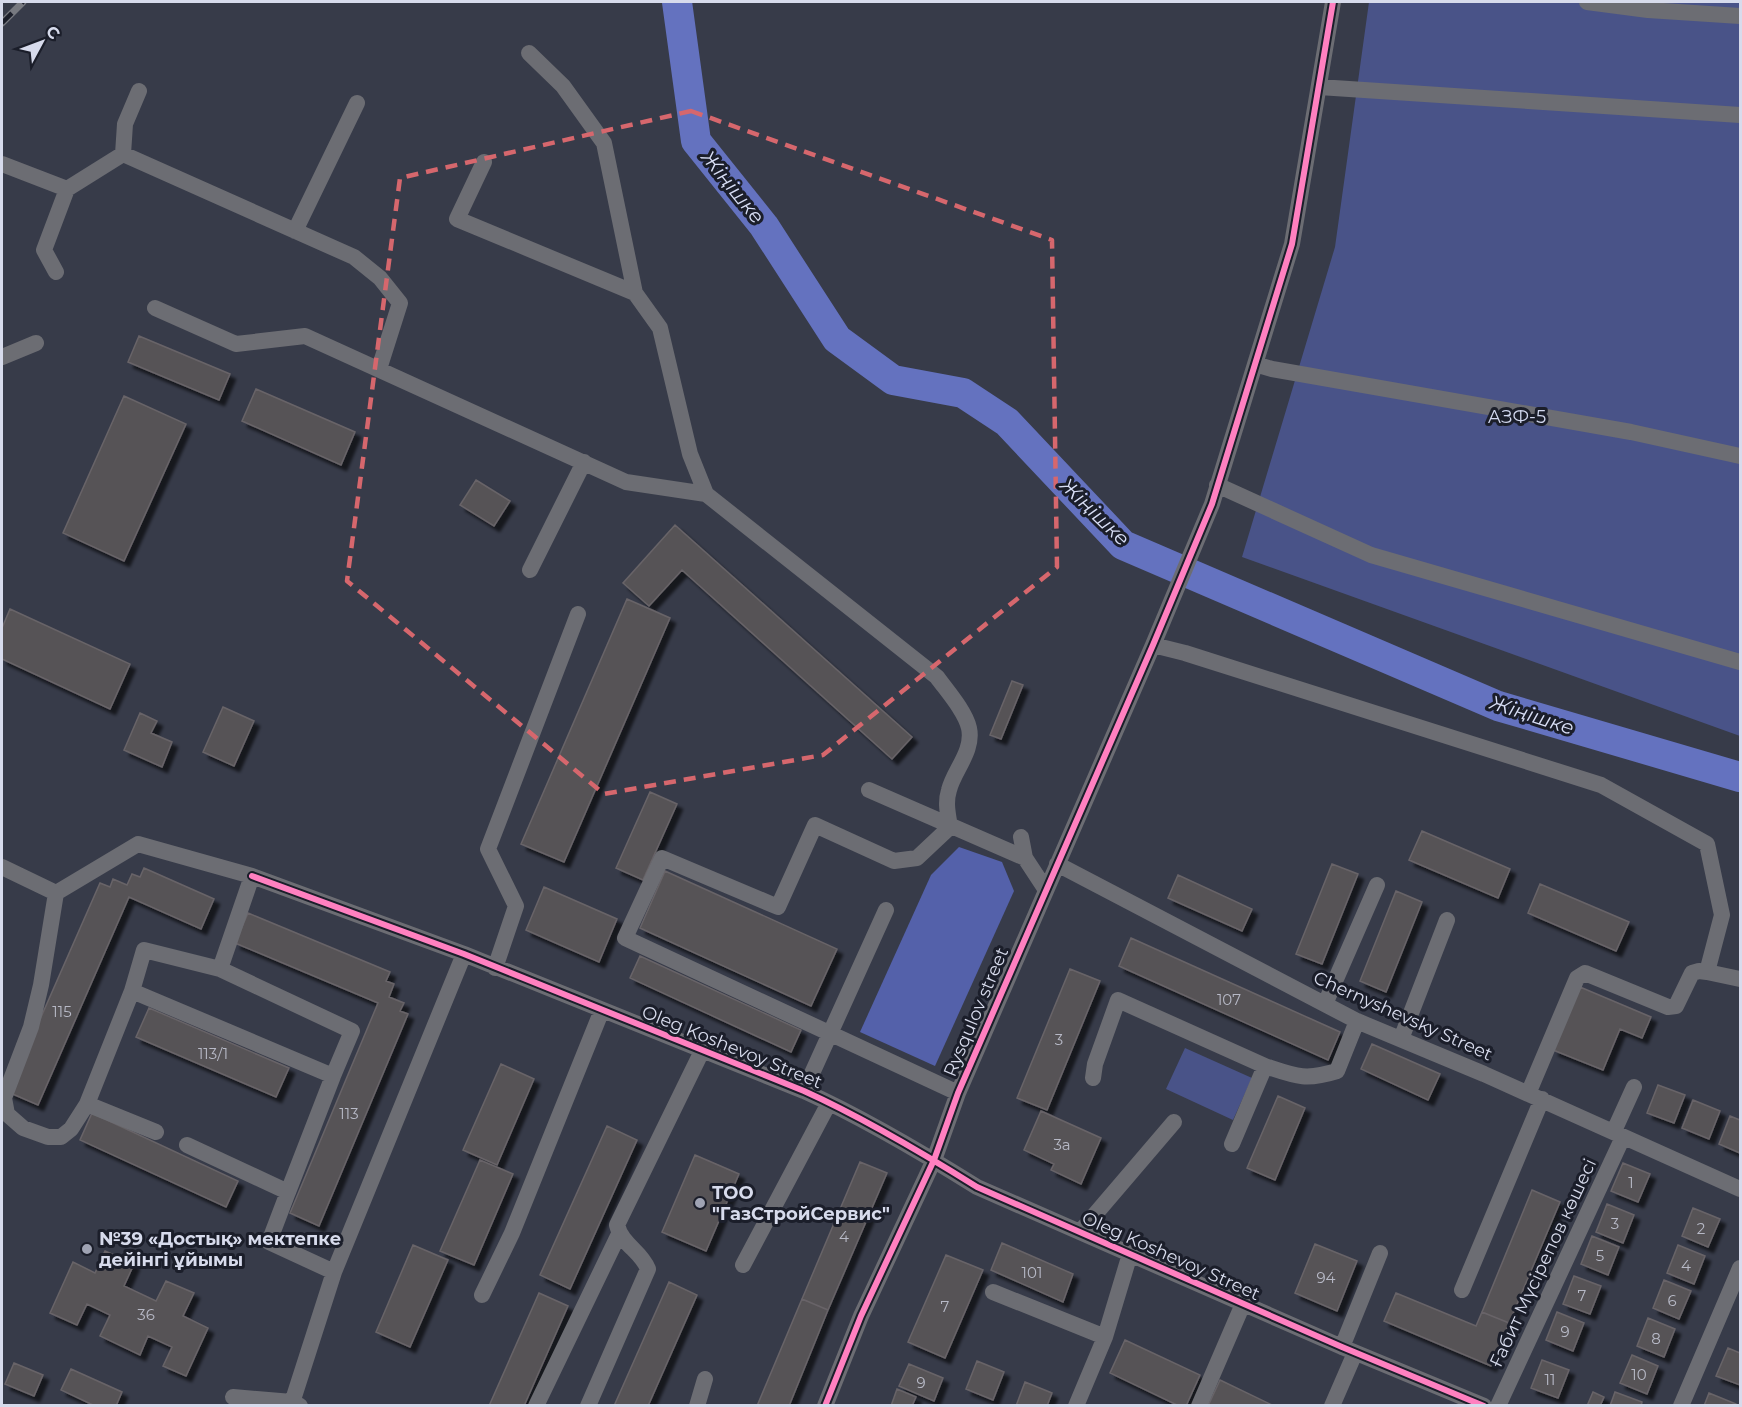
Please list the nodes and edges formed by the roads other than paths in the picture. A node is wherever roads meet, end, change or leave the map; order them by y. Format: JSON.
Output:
{"nodes":[{"id":1,"x":1333,"y":2,"type":"edge"},
{"id":2,"x":1587,"y":2,"type":"edge"},
{"id":3,"x":1740,"y":16,"type":"edge"},
{"id":4,"x":529,"y":53,"type":"dead end"},
{"id":5,"x":1319,"y":87,"type":"junction"},
{"id":6,"x":139,"y":91,"type":"dead end"},
{"id":7,"x":357,"y":103,"type":"dead end"},
{"id":8,"x":1740,"y":115,"type":"edge"},
{"id":9,"x":123,"y":154,"type":"junction"},
{"id":10,"x":484,"y":162,"type":"dead end"},
{"id":11,"x":2,"y":164,"type":"edge"},
{"id":12,"x":67,"y":189,"type":"junction"},
{"id":13,"x":295,"y":231,"type":"junction"},
{"id":14,"x":56,"y":272,"type":"dead end"},
{"id":15,"x":635,"y":293,"type":"junction"},
{"id":16,"x":155,"y":308,"type":"dead end"},
{"id":17,"x":36,"y":343,"type":"dead end"},
{"id":18,"x":2,"y":357,"type":"edge"},
{"id":19,"x":1255,"y":364,"type":"junction"},
{"id":20,"x":379,"y":369,"type":"junction"},
{"id":21,"x":1740,"y":456,"type":"edge"},
{"id":22,"x":584,"y":462,"type":"junction"},
{"id":23,"x":1218,"y":485,"type":"junction"},
{"id":24,"x":706,"y":494,"type":"junction"},
{"id":25,"x":530,"y":570,"type":"dead end"},
{"id":26,"x":578,"y":614,"type":"dead end"},
{"id":27,"x":1155,"y":639,"type":"junction"},
{"id":28,"x":1740,"y":662,"type":"edge"},
{"id":29,"x":869,"y":790,"type":"dead end"},
{"id":30,"x":950,"y":827,"type":"junction"},
{"id":31,"x":1021,"y":837,"type":"dead end"},
{"id":32,"x":1025,"y":858,"type":"junction"},
{"id":33,"x":1057,"y":864,"type":"junction"},
{"id":34,"x":2,"y":867,"type":"edge"},
{"id":35,"x":252,"y":876,"type":"junction"},
{"id":36,"x":1377,"y":885,"type":"dead end"},
{"id":37,"x":1046,"y":890,"type":"junction"},
{"id":38,"x":56,"y":893,"type":"junction"},
{"id":39,"x":886,"y":910,"type":"dead end"},
{"id":40,"x":1447,"y":920,"type":"dead end"},
{"id":41,"x":464,"y":954,"type":"junction"},
{"id":42,"x":495,"y":968,"type":"junction"},
{"id":43,"x":220,"y":969,"type":"junction"},
{"id":44,"x":1707,"y":972,"type":"junction"},
{"id":45,"x":1740,"y":979,"type":"edge"},
{"id":46,"x":132,"y":991,"type":"junction"},
{"id":47,"x":1325,"y":1004,"type":"junction"},
{"id":48,"x":602,"y":1010,"type":"junction"},
{"id":49,"x":1358,"y":1021,"type":"junction"},
{"id":50,"x":830,"y":1033,"type":"junction"},
{"id":51,"x":1401,"y":1039,"type":"junction"},
{"id":52,"x":702,"y":1051,"type":"junction"},
{"id":53,"x":1265,"y":1065,"type":"junction"},
{"id":54,"x":333,"y":1076,"type":"junction"},
{"id":55,"x":1093,"y":1078,"type":"dead end"},
{"id":56,"x":1634,"y":1087,"type":"dead end"},
{"id":57,"x":804,"y":1091,"type":"junction"},
{"id":58,"x":958,"y":1093,"type":"junction"},
{"id":59,"x":1535,"y":1096,"type":"junction"},
{"id":60,"x":829,"y":1103,"type":"junction"},
{"id":61,"x":87,"y":1104,"type":"junction"},
{"id":62,"x":1174,"y":1122,"type":"dead end"},
{"id":63,"x":156,"y":1132,"type":"dead end"},
{"id":64,"x":1618,"y":1134,"type":"junction"},
{"id":65,"x":1232,"y":1144,"type":"dead end"},
{"id":66,"x":187,"y":1145,"type":"dead end"},
{"id":67,"x":934,"y":1160,"type":"junction"},
{"id":68,"x":1740,"y":1189,"type":"edge"},
{"id":69,"x":288,"y":1192,"type":"junction"},
{"id":70,"x":1080,"y":1232,"type":"junction"},
{"id":71,"x":619,"y":1234,"type":"junction"},
{"id":72,"x":1380,"y":1253,"type":"dead end"},
{"id":73,"x":1130,"y":1254,"type":"junction"},
{"id":74,"x":743,"y":1265,"type":"dead end"},
{"id":75,"x":1740,"y":1268,"type":"edge"},
{"id":76,"x":334,"y":1272,"type":"junction"},
{"id":77,"x":1462,"y":1290,"type":"dead end"},
{"id":78,"x":993,"y":1292,"type":"dead end"},
{"id":79,"x":482,"y":1295,"type":"dead end"},
{"id":80,"x":1243,"y":1304,"type":"junction"},
{"id":81,"x":1105,"y":1336,"type":"junction"},
{"id":82,"x":1348,"y":1350,"type":"junction"},
{"id":83,"x":705,"y":1379,"type":"dead end"},
{"id":84,"x":233,"y":1397,"type":"dead end"},
{"id":85,"x":294,"y":1404,"type":"edge"},
{"id":86,"x":536,"y":1406,"type":"edge"},
{"id":87,"x":588,"y":1406,"type":"edge"},
{"id":88,"x":697,"y":1406,"type":"edge"},
{"id":89,"x":825,"y":1406,"type":"edge"},
{"id":90,"x":1076,"y":1406,"type":"edge"},
{"id":91,"x":1199,"y":1406,"type":"edge"},
{"id":92,"x":1332,"y":1406,"type":"edge"},
{"id":93,"x":1484,"y":1406,"type":"edge"},
{"id":94,"x":1498,"y":1406,"type":"edge"},
{"id":95,"x":1682,"y":1406,"type":"edge"}],
"edges":[{"from":1,"to":5,"type":"street","name":"Rysqulov street"},
{"from":2,"to":3,"type":"street"},
{"from":4,"to":15,"type":"street"},
{"from":5,"to":8,"type":"street"},
{"from":5,"to":19,"type":"street","name":"Rysqulov street"},
{"from":6,"to":9,"type":"street"},
{"from":7,"to":13,"type":"street"},
{"from":9,"to":12,"type":"street"},
{"from":9,"to":13,"type":"street"},
{"from":10,"to":15,"type":"street"},
{"from":11,"to":12,"type":"street"},
{"from":12,"to":14,"type":"street"},
{"from":13,"to":20,"type":"street"},
{"from":15,"to":24,"type":"street"},
{"from":16,"to":20,"type":"street"},
{"from":17,"to":18,"type":"street"},
{"from":19,"to":21,"type":"street"},
{"from":19,"to":23,"type":"street","name":"Rysqulov street"},
{"from":20,"to":22,"type":"street"},
{"from":22,"to":24,"type":"street"},
{"from":22,"to":25,"type":"street"},
{"from":23,"to":27,"type":"street","name":"Rysqulov street"},
{"from":23,"to":28,"type":"street"},
{"from":24,"to":30,"type":"street"},
{"from":26,"to":42,"type":"street"},
{"from":27,"to":33,"type":"street","name":"Rysqulov street"},
{"from":27,"to":44,"type":"street"},
{"from":29,"to":30,"type":"street"},
{"from":30,"to":32,"type":"street"},
{"from":30,"to":50,"type":"street"},
{"from":31,"to":32,"type":"street"},
{"from":32,"to":37,"type":"street"},
{"from":33,"to":37,"type":"street","name":"Rysqulov street"},
{"from":33,"to":47,"type":"street","name":"Chernyshevsky Street"},
{"from":34,"to":38,"type":"street"},
{"from":35,"to":38,"type":"street","name":"Oleg Koshevoy Street"},
{"from":35,"to":41,"type":"street","name":"Oleg Koshevoy Street"},
{"from":35,"to":43,"type":"street"},
{"from":36,"to":47,"type":"street"},
{"from":37,"to":58,"type":"street","name":"Rysqulov street"},
{"from":38,"to":61,"type":"street"},
{"from":39,"to":50,"type":"street"},
{"from":40,"to":51,"type":"street"},
{"from":41,"to":42,"type":"street","name":"Oleg Koshevoy Street"},
{"from":41,"to":76,"type":"street"},
{"from":42,"to":48,"type":"street","name":"Oleg Koshevoy Street"},
{"from":43,"to":46,"type":"street"},
{"from":43,"to":54,"type":"street"},
{"from":44,"to":45,"type":"street"},
{"from":44,"to":59,"type":"street"},
{"from":46,"to":54,"type":"street"},
{"from":46,"to":61,"type":"street"},
{"from":47,"to":49,"type":"street","name":"Chernyshevsky Street"},
{"from":48,"to":52,"type":"street","name":"Oleg Koshevoy Street"},
{"from":48,"to":79,"type":"street"},
{"from":49,"to":51,"type":"street","name":"Chernyshevsky Street"},
{"from":49,"to":53,"type":"street"},
{"from":50,"to":57,"type":"street"},
{"from":50,"to":58,"type":"street"},
{"from":51,"to":59,"type":"street","name":"Chernyshevsky Street"},
{"from":52,"to":57,"type":"street","name":"Oleg Koshevoy Street"},
{"from":52,"to":71,"type":"street"},
{"from":53,"to":55,"type":"street"},
{"from":53,"to":65,"type":"street"},
{"from":54,"to":69,"type":"street"},
{"from":56,"to":64,"type":"street","name":"Ғабит Мүсірепов көшесі"},
{"from":57,"to":60,"type":"street","name":"Oleg Koshevoy Street"},
{"from":58,"to":67,"type":"street","name":"Rysqulov street"},
{"from":59,"to":64,"type":"street","name":"Chernyshevsky Street"},
{"from":59,"to":77,"type":"street"},
{"from":60,"to":67,"type":"street","name":"Oleg Koshevoy Street"},
{"from":60,"to":74,"type":"street"},
{"from":61,"to":63,"type":"street"},
{"from":62,"to":70,"type":"street"},
{"from":64,"to":68,"type":"street","name":"Chernyshevsky Street"},
{"from":64,"to":94,"type":"street","name":"Ғабит Мүсірепов көшесі"},
{"from":66,"to":69,"type":"street"},
{"from":67,"to":70,"type":"street","name":"Oleg Koshevoy Street"},
{"from":67,"to":89,"type":"street","name":"Rysqulov street"},
{"from":69,"to":76,"type":"street"},
{"from":70,"to":73,"type":"street","name":"Oleg Koshevoy Street"},
{"from":71,"to":86,"type":"street"},
{"from":71,"to":87,"type":"street"},
{"from":72,"to":82,"type":"street"},
{"from":73,"to":80,"type":"street","name":"Oleg Koshevoy Street"},
{"from":73,"to":81,"type":"street"},
{"from":75,"to":95,"type":"street"},
{"from":76,"to":85,"type":"street"},
{"from":78,"to":81,"type":"street"},
{"from":80,"to":82,"type":"street","name":"Oleg Koshevoy Street"},
{"from":80,"to":91,"type":"street"},
{"from":81,"to":90,"type":"street"},
{"from":82,"to":92,"type":"street"},
{"from":82,"to":93,"type":"street","name":"Oleg Koshevoy Street"},
{"from":83,"to":88,"type":"street"},
{"from":84,"to":85,"type":"street"}]}
